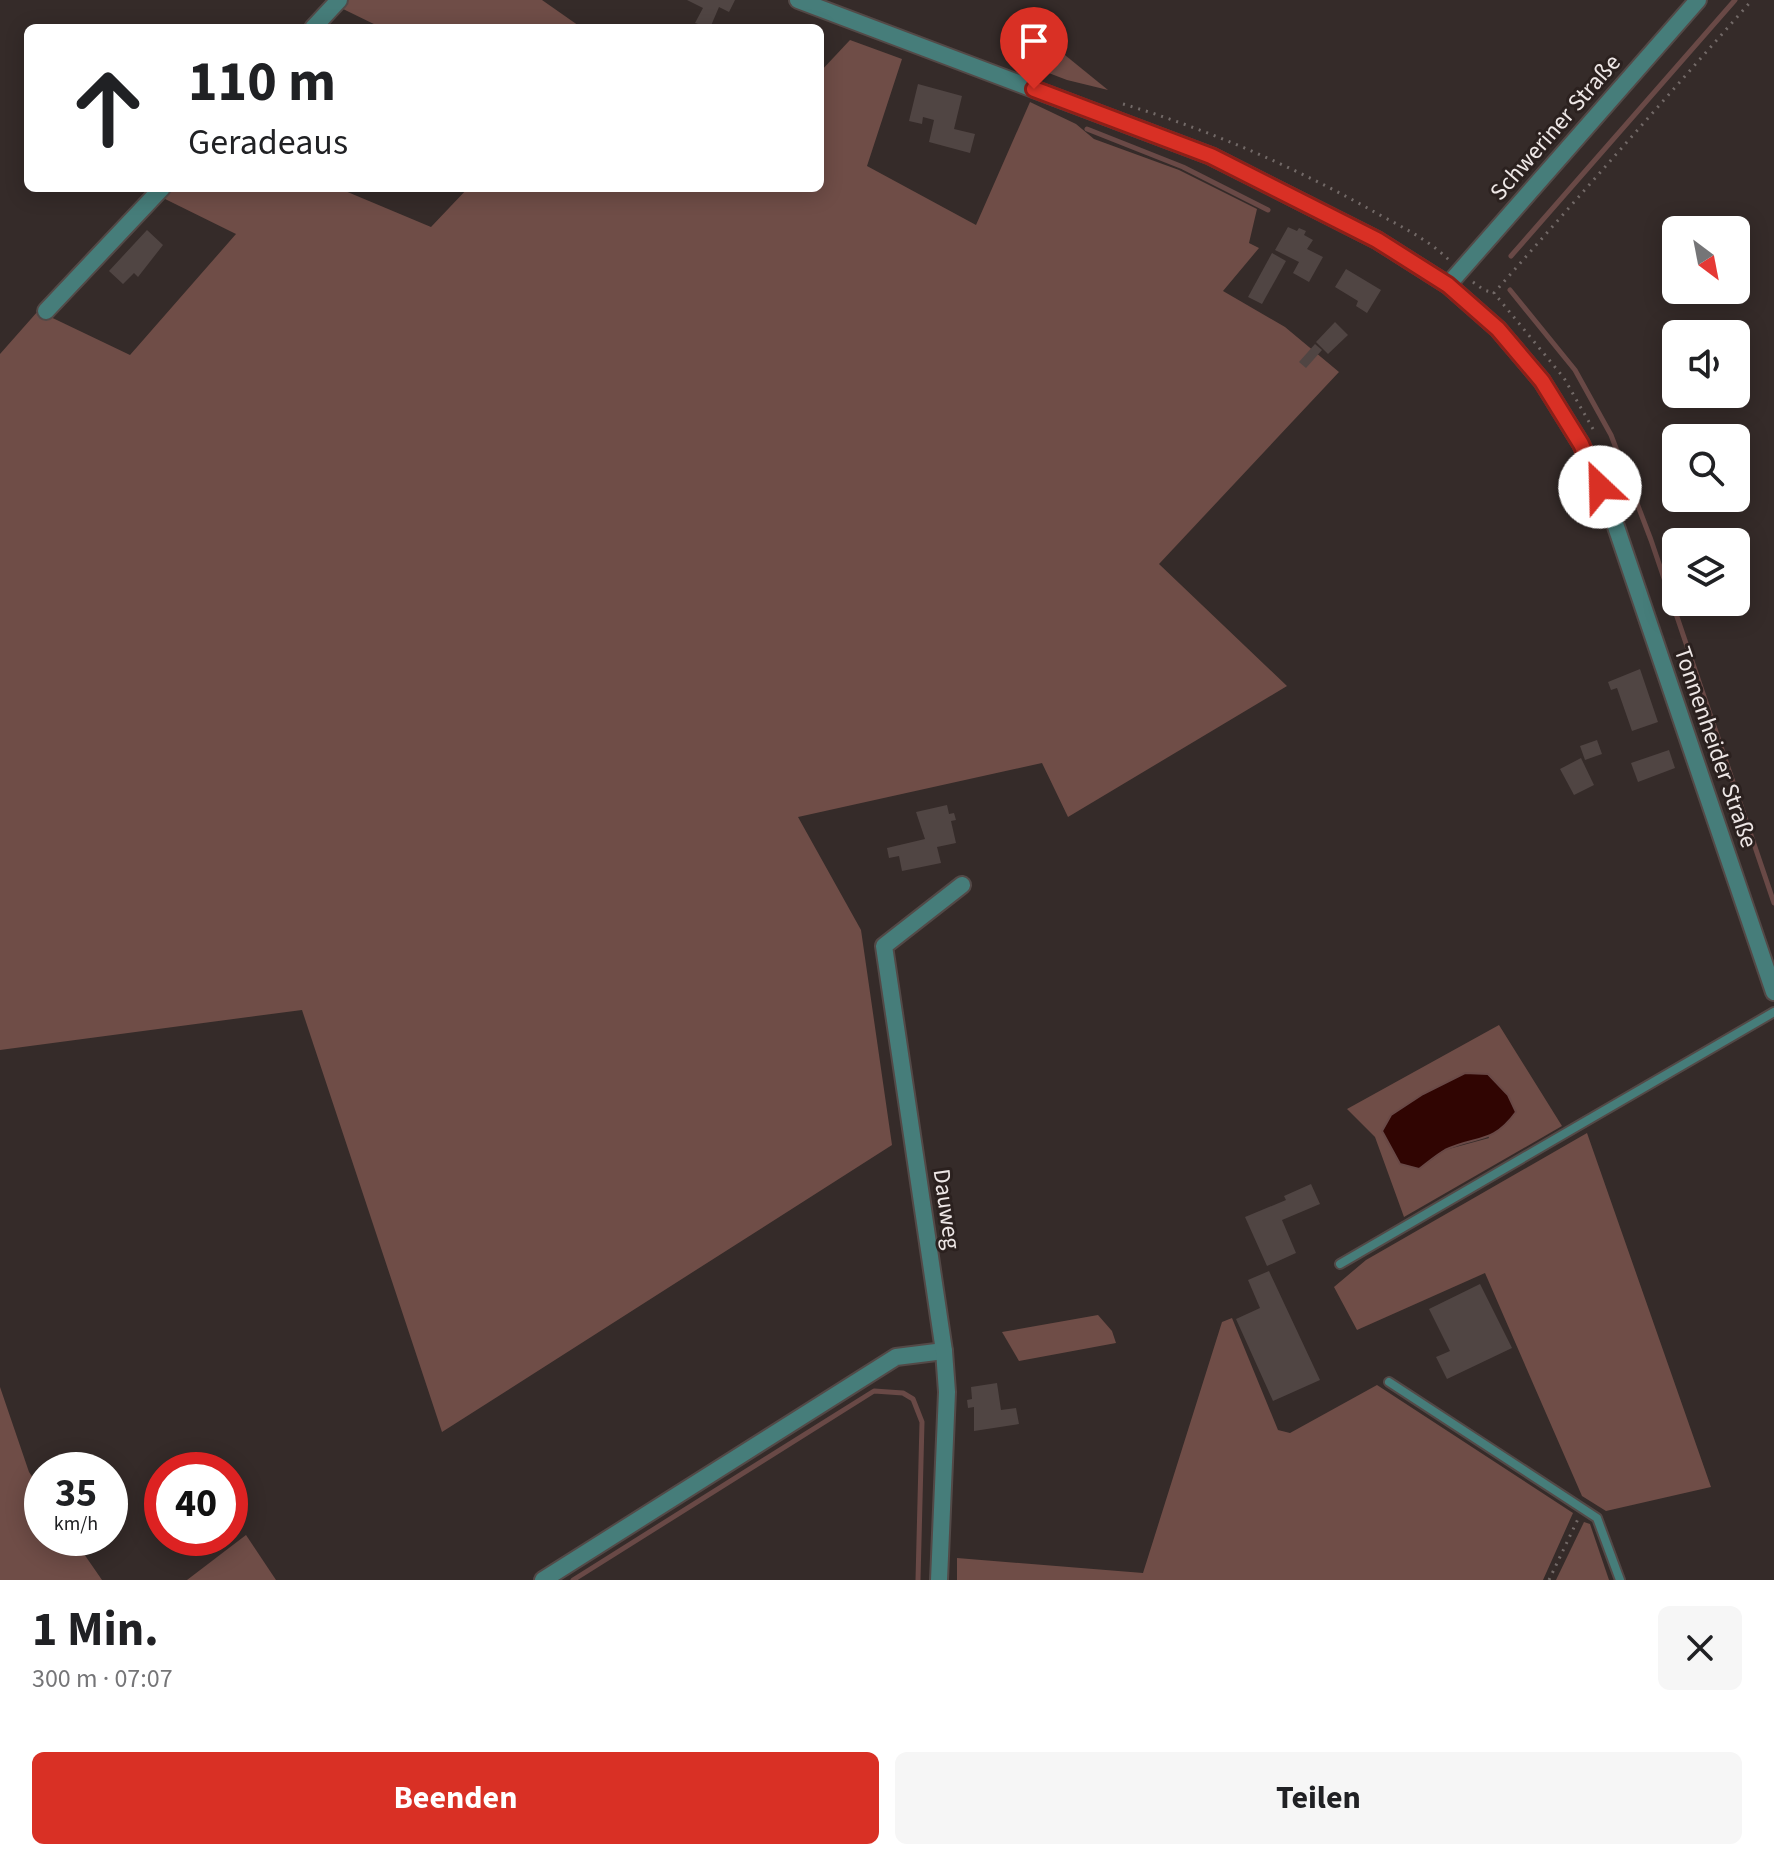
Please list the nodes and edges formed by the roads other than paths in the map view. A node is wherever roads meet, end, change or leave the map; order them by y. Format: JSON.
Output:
{"nodes":[{"id":1,"x":339,"y":0,"type":"edge"},
{"id":2,"x":798,"y":0,"type":"edge"},
{"id":3,"x":1698,"y":0,"type":"edge"},
{"id":4,"x":317,"y":24,"type":"edge"},
{"id":5,"x":158,"y":192,"type":"edge"},
{"id":6,"x":1448,"y":285,"type":"junction"},
{"id":7,"x":46,"y":311,"type":"dead end"},
{"id":8,"x":962,"y":885,"type":"dead end"},
{"id":9,"x":1774,"y":992,"type":"edge"},
{"id":10,"x":1774,"y":1012,"type":"edge"},
{"id":11,"x":1340,"y":1264,"type":"dead end"},
{"id":12,"x":944,"y":1351,"type":"junction"},
{"id":13,"x":1389,"y":1382,"type":"dead end"},
{"id":14,"x":543,"y":1580,"type":"edge"},
{"id":15,"x":939,"y":1580,"type":"edge"},
{"id":16,"x":1620,"y":1580,"type":"edge"}],
"edges":[{"from":1,"to":4,"type":"street"},
{"from":2,"to":6,"type":"street","name":"Tonnenheider Straße"},
{"from":3,"to":6,"type":"street","name":"Schweriner Straße"},
{"from":5,"to":7,"type":"street"},
{"from":6,"to":9,"type":"street","name":"Tonnenheider Straße"},
{"from":8,"to":12,"type":"street","name":"Dauweg"},
{"from":10,"to":11,"type":"lane"},
{"from":12,"to":14,"type":"street"},
{"from":12,"to":15,"type":"street","name":"Dauweg"},
{"from":13,"to":16,"type":"lane"}]}
